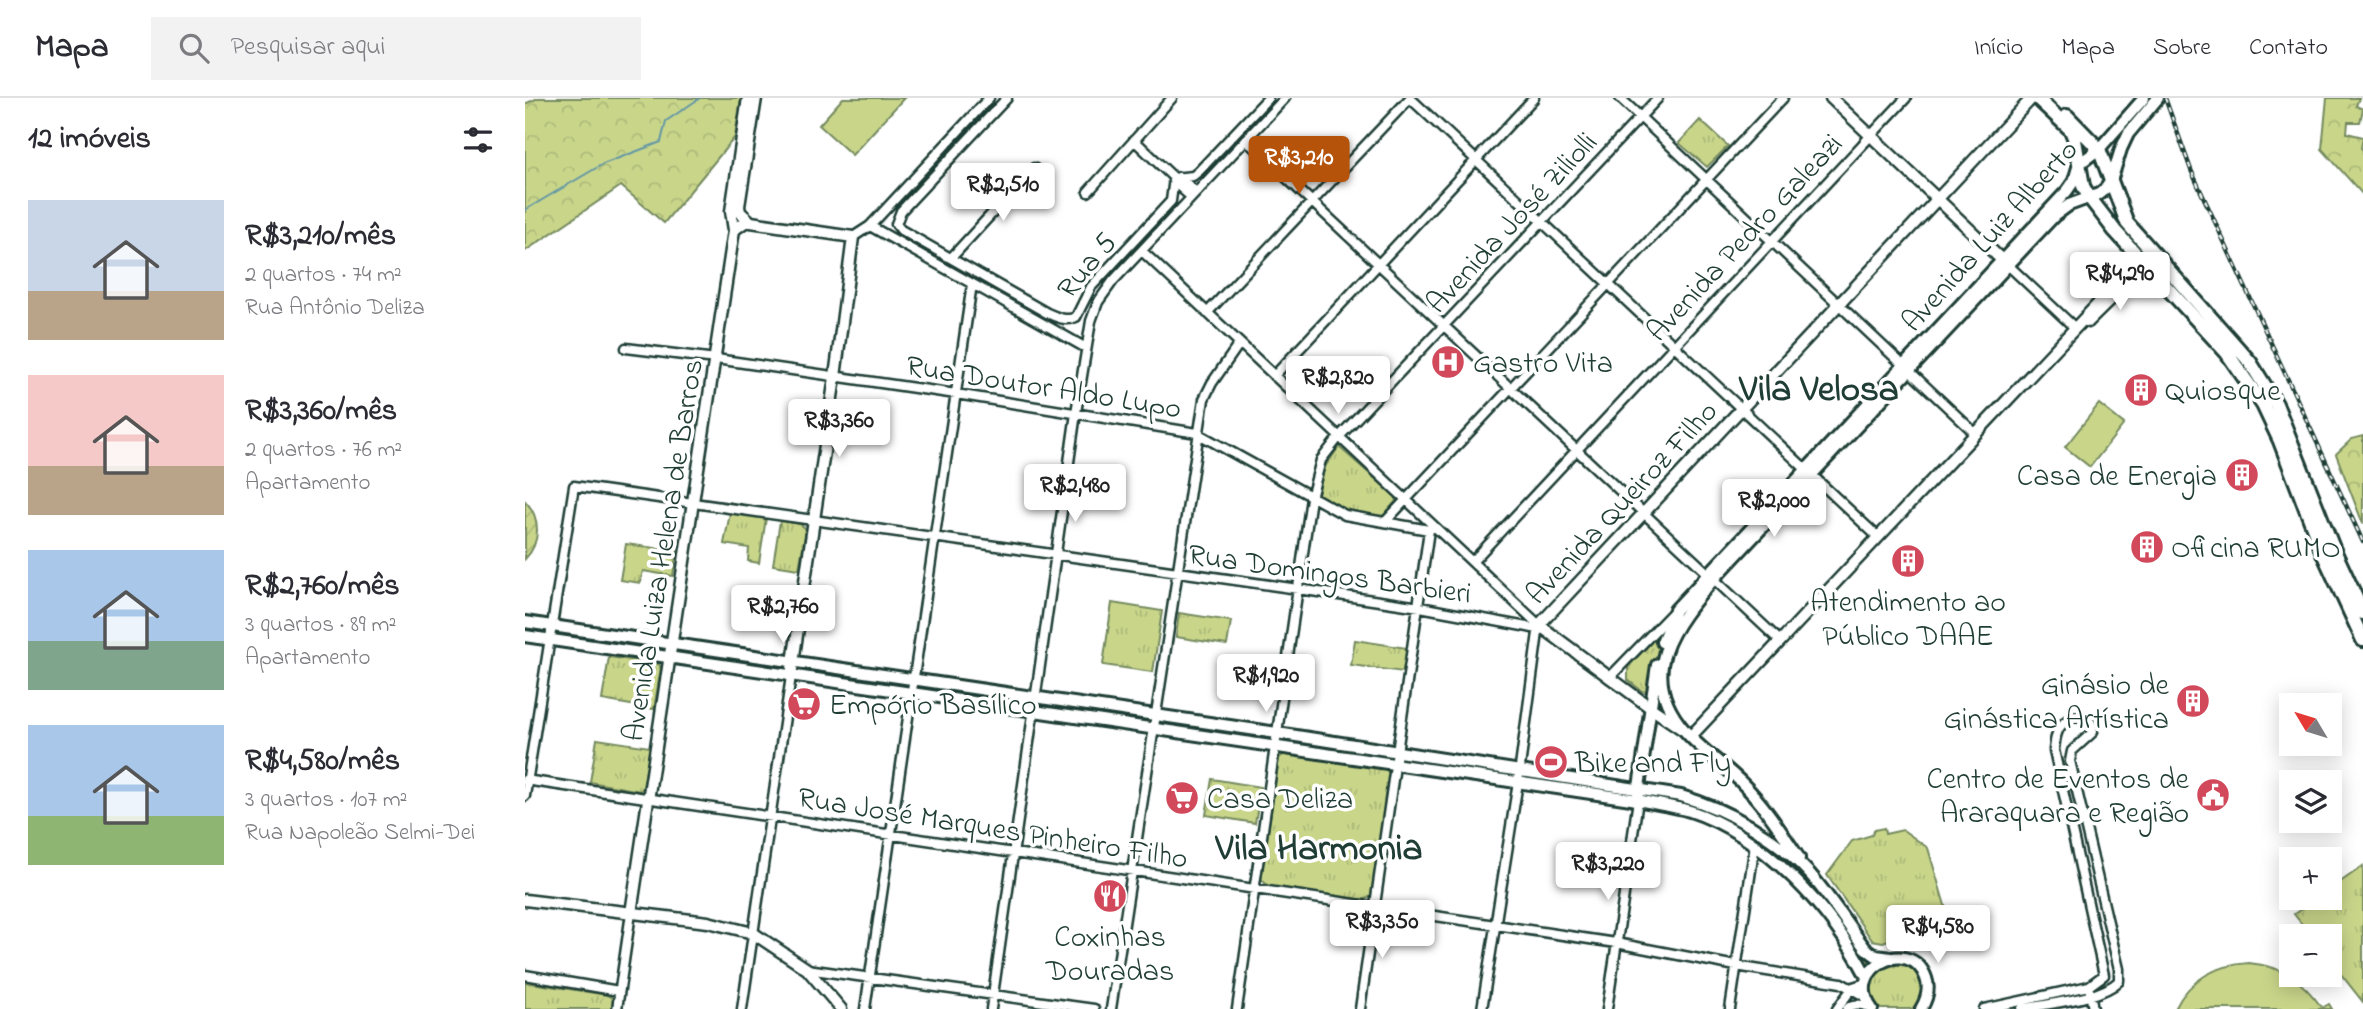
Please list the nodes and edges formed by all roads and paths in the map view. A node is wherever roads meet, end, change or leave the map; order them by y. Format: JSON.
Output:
{"nodes":[{"id":1,"x":989,"y":98,"type":"edge"},
{"id":2,"x":1007,"y":98,"type":"edge"},
{"id":3,"x":1172,"y":98,"type":"edge"},
{"id":4,"x":1268,"y":98,"type":"edge"},
{"id":5,"x":1285,"y":98,"type":"edge"},
{"id":6,"x":1410,"y":98,"type":"edge"},
{"id":7,"x":1534,"y":98,"type":"edge"},
{"id":8,"x":1620,"y":98,"type":"edge"},
{"id":9,"x":1658,"y":98,"type":"edge"},
{"id":10,"x":1783,"y":98,"type":"edge"},
{"id":11,"x":1831,"y":98,"type":"edge"},
{"id":12,"x":1906,"y":98,"type":"edge"},
{"id":13,"x":2035,"y":98,"type":"edge"},
{"id":14,"x":2049,"y":98,"type":"edge"},
{"id":15,"x":751,"y":100,"type":"edge"},
{"id":16,"x":2147,"y":100,"type":"edge"},
{"id":17,"x":1640,"y":117,"type":"junction"},
{"id":18,"x":1871,"y":135,"type":"junction"},
{"id":19,"x":1134,"y":140,"type":"junction"},
{"id":20,"x":1246,"y":140,"type":"junction"},
{"id":21,"x":2099,"y":149,"type":"junction"},
{"id":22,"x":1476,"y":159,"type":"junction"},
{"id":23,"x":2079,"y":164,"type":"junction"},
{"id":24,"x":1034,"y":169,"type":"dead end"},
{"id":25,"x":1175,"y":179,"type":"junction"},
{"id":26,"x":1706,"y":180,"type":"junction"},
{"id":27,"x":2111,"y":181,"type":"junction"},
{"id":28,"x":1088,"y":192,"type":"dead end"},
{"id":29,"x":1194,"y":195,"type":"junction"},
{"id":30,"x":2089,"y":197,"type":"junction"},
{"id":31,"x":1938,"y":199,"type":"junction"},
{"id":32,"x":1312,"y":203,"type":"junction"},
{"id":33,"x":1541,"y":221,"type":"junction"},
{"id":34,"x":751,"y":222,"type":"junction"},
{"id":35,"x":870,"y":226,"type":"junction"},
{"id":36,"x":734,"y":230,"type":"junction"},
{"id":37,"x":853,"y":237,"type":"junction"},
{"id":38,"x":1772,"y":241,"type":"junction"},
{"id":39,"x":1142,"y":251,"type":"junction"},
{"id":40,"x":951,"y":258,"type":"junction"},
{"id":41,"x":2145,"y":258,"type":"junction"},
{"id":42,"x":2006,"y":264,"type":"junction"},
{"id":43,"x":1378,"y":266,"type":"junction"},
{"id":44,"x":972,"y":284,"type":"junction"},
{"id":45,"x":1608,"y":284,"type":"junction"},
{"id":46,"x":1839,"y":304,"type":"junction"},
{"id":47,"x":1207,"y":313,"type":"junction"},
{"id":48,"x":1443,"y":327,"type":"junction"},
{"id":49,"x":2075,"y":328,"type":"junction"},
{"id":50,"x":1239,"y":344,"type":"junction"},
{"id":51,"x":1674,"y":346,"type":"junction"},
{"id":52,"x":627,"y":348,"type":"dead end"},
{"id":53,"x":1086,"y":348,"type":"junction"},
{"id":54,"x":716,"y":359,"type":"junction"},
{"id":55,"x":1908,"y":369,"type":"junction"},
{"id":56,"x":1274,"y":376,"type":"junction"},
{"id":57,"x":835,"y":377,"type":"junction"},
{"id":58,"x":1509,"y":388,"type":"junction"},
{"id":59,"x":956,"y":394,"type":"junction"},
{"id":60,"x":1741,"y":409,"type":"junction"},
{"id":61,"x":1076,"y":413,"type":"junction"},
{"id":62,"x":1198,"y":433,"type":"junction"},
{"id":63,"x":1975,"y":433,"type":"junction"},
{"id":64,"x":1339,"y":437,"type":"junction"},
{"id":65,"x":1576,"y":451,"type":"junction"},
{"id":66,"x":1808,"y":472,"type":"junction"},
{"id":67,"x":1311,"y":498,"type":"junction"},
{"id":68,"x":1405,"y":500,"type":"junction"},
{"id":69,"x":693,"y":503,"type":"junction"},
{"id":70,"x":1642,"y":514,"type":"junction"},
{"id":71,"x":814,"y":520,"type":"junction"},
{"id":72,"x":1385,"y":522,"type":"junction"},
{"id":73,"x":1431,"y":528,"type":"junction"},
{"id":74,"x":1878,"y":537,"type":"junction"},
{"id":75,"x":935,"y":539,"type":"junction"},
{"id":76,"x":1056,"y":556,"type":"junction"},
{"id":77,"x":1473,"y":561,"type":"junction"},
{"id":78,"x":1177,"y":574,"type":"junction"},
{"id":79,"x":1710,"y":578,"type":"junction"},
{"id":80,"x":1298,"y":589,"type":"junction"},
{"id":81,"x":1517,"y":602,"type":"junction"},
{"id":82,"x":1420,"y":607,"type":"junction"},
{"id":83,"x":1675,"y":610,"type":"junction"},
{"id":84,"x":2363,"y":613,"type":"edge"},
{"id":85,"x":525,"y":622,"type":"edge"},
{"id":86,"x":1521,"y":624,"type":"junction"},
{"id":87,"x":552,"y":626,"type":"junction"},
{"id":88,"x":1539,"y":627,"type":"junction"},
{"id":89,"x":525,"y":636,"type":"edge"},
{"id":90,"x":549,"y":639,"type":"junction"},
{"id":91,"x":1779,"y":640,"type":"junction"},
{"id":92,"x":2363,"y":640,"type":"edge"},
{"id":93,"x":673,"y":645,"type":"junction"},
{"id":94,"x":671,"y":657,"type":"junction"},
{"id":95,"x":793,"y":662,"type":"junction"},
{"id":96,"x":791,"y":676,"type":"junction"},
{"id":97,"x":1609,"y":678,"type":"junction"},
{"id":98,"x":914,"y":681,"type":"junction"},
{"id":99,"x":912,"y":693,"type":"junction"},
{"id":100,"x":1036,"y":698,"type":"junction"},
{"id":101,"x":1651,"y":708,"type":"junction"},
{"id":102,"x":1035,"y":711,"type":"junction"},
{"id":103,"x":1156,"y":716,"type":"junction"},
{"id":104,"x":1154,"y":729,"type":"junction"},
{"id":105,"x":1277,"y":733,"type":"junction"},
{"id":106,"x":1688,"y":734,"type":"junction"},
{"id":107,"x":1275,"y":747,"type":"junction"},
{"id":108,"x":1397,"y":751,"type":"junction"},
{"id":109,"x":1394,"y":764,"type":"junction"},
{"id":110,"x":1519,"y":770,"type":"junction"},
{"id":111,"x":526,"y":781,"type":"edge"},
{"id":112,"x":1518,"y":782,"type":"junction"},
{"id":113,"x":1639,"y":788,"type":"junction"},
{"id":114,"x":525,"y":796,"type":"edge"},
{"id":115,"x":649,"y":800,"type":"junction"},
{"id":116,"x":1637,"y":800,"type":"junction"},
{"id":117,"x":771,"y":817,"type":"junction"},
{"id":118,"x":891,"y":835,"type":"junction"},
{"id":119,"x":1755,"y":844,"type":"junction"},
{"id":120,"x":1013,"y":853,"type":"junction"},
{"id":121,"x":1132,"y":870,"type":"junction"},
{"id":122,"x":1811,"y":875,"type":"junction"},
{"id":123,"x":1255,"y":890,"type":"junction"},
{"id":124,"x":525,"y":900,"type":"edge"},
{"id":125,"x":1375,"y":907,"type":"junction"},
{"id":126,"x":631,"y":913,"type":"junction"},
{"id":127,"x":1496,"y":925,"type":"junction"},
{"id":128,"x":753,"y":933,"type":"junction"},
{"id":129,"x":1616,"y":943,"type":"junction"},
{"id":130,"x":1891,"y":958,"type":"junction"},
{"id":131,"x":1736,"y":966,"type":"junction"},
{"id":132,"x":807,"y":969,"type":"junction"},
{"id":133,"x":525,"y":975,"type":"edge"},
{"id":134,"x":870,"y":976,"type":"junction"},
{"id":135,"x":1867,"y":980,"type":"junction"},
{"id":136,"x":1853,"y":988,"type":"junction"},
{"id":137,"x":2090,"y":990,"type":"junction"},
{"id":138,"x":619,"y":991,"type":"junction"},
{"id":139,"x":993,"y":996,"type":"junction"},
{"id":140,"x":1869,"y":1004,"type":"edge"},
{"id":141,"x":617,"y":1009,"type":"edge"},
{"id":142,"x":742,"y":1009,"type":"edge"},
{"id":143,"x":841,"y":1009,"type":"edge"},
{"id":144,"x":865,"y":1009,"type":"edge"},
{"id":145,"x":991,"y":1009,"type":"edge"},
{"id":146,"x":1094,"y":1009,"type":"edge"},
{"id":147,"x":1111,"y":1009,"type":"edge"},
{"id":148,"x":1237,"y":1009,"type":"edge"},
{"id":149,"x":1360,"y":1009,"type":"edge"},
{"id":150,"x":1482,"y":1009,"type":"edge"},
{"id":151,"x":1607,"y":1009,"type":"edge"},
{"id":152,"x":1730,"y":1009,"type":"edge"},
{"id":153,"x":1837,"y":1009,"type":"edge"},
{"id":154,"x":1847,"y":1009,"type":"edge"},
{"id":155,"x":1921,"y":1009,"type":"edge"},
{"id":156,"x":1984,"y":1009,"type":"edge"},
{"id":157,"x":2022,"y":1009,"type":"edge"},
{"id":158,"x":2093,"y":1009,"type":"edge"}],
"edges":[{"from":1,"to":35,"type":"street"},
{"from":2,"to":40,"type":"street","name":"Rua 5"},
{"from":3,"to":19,"type":"street"},
{"from":4,"to":25,"type":"street"},
{"from":5,"to":20,"type":"street"},
{"from":6,"to":22,"type":"street"},
{"from":6,"to":32,"type":"street"},
{"from":7,"to":22,"type":"street"},
{"from":8,"to":17,"type":"street"},
{"from":9,"to":17,"type":"street","name":"Avenida José Ziliolli"},
{"from":10,"to":26,"type":"street"},
{"from":11,"to":18,"type":"street"},
{"from":12,"to":18,"type":"street","name":"Avenida Pedro Galeazi"},
{"from":13,"to":23,"type":"main road"},
{"from":13,"to":31,"type":"street","name":"Avenida Queiroz Filho"},
{"from":14,"to":21,"type":"main road"},
{"from":15,"to":34,"type":"street","name":"Avenida Luiza Helena de Barros"},
{"from":15,"to":36,"type":"street","name":"Avenida Luiza Helena de Barros"},
{"from":16,"to":21,"type":"main road","name":"Avenida Luiz Alberto"},
{"from":16,"to":27,"type":"main road"},
{"from":17,"to":26,"type":"street"},
{"from":17,"to":33,"type":"street","name":"Avenida José Ziliolli"},
{"from":18,"to":31,"type":"street"},
{"from":18,"to":38,"type":"street","name":"Avenida Pedro Galeazi"},
{"from":19,"to":25,"type":"street"},
{"from":19,"to":28,"type":"street"},
{"from":20,"to":29,"type":"street"},
{"from":20,"to":32,"type":"street"},
{"from":21,"to":23,"type":"main road","name":"Avenida Luiz Alberto"},
{"from":21,"to":27,"type":"main road"},
{"from":22,"to":33,"type":"street"},
{"from":22,"to":43,"type":"street"},
{"from":23,"to":30,"type":"main road"},
{"from":23,"to":42,"type":"main road","name":"Avenida Luiz Alberto"},
{"from":24,"to":40,"type":"street"},
{"from":25,"to":29,"type":"street"},
{"from":25,"to":40,"type":"street","name":"Rua 5"},
{"from":26,"to":38,"type":"street"},
{"from":26,"to":45,"type":"street"},
{"from":27,"to":30,"type":"main road","name":"Avenida Luiz Alberto"},
{"from":27,"to":41,"type":"main road"},
{"from":29,"to":39,"type":"street"},
{"from":30,"to":41,"type":"main road"},
{"from":30,"to":42,"type":"main road","name":"Avenida Luiz Alberto"},
{"from":31,"to":42,"type":"street"},
{"from":31,"to":46,"type":"street","name":"Avenida Queiroz Filho"},
{"from":32,"to":43,"type":"street"},
{"from":32,"to":47,"type":"street"},
{"from":33,"to":45,"type":"street"},
{"from":33,"to":48,"type":"street","name":"Avenida José Ziliolli"},
{"from":34,"to":36,"type":"street"},
{"from":34,"to":37,"type":"street"},
{"from":35,"to":37,"type":"street"},
{"from":35,"to":44,"type":"street"},
{"from":36,"to":54,"type":"street","name":"Avenida Luiza Helena de Barros"},
{"from":37,"to":57,"type":"street"},
{"from":38,"to":46,"type":"street"},
{"from":38,"to":51,"type":"street","name":"Avenida Pedro Galeazi"},
{"from":39,"to":47,"type":"street"},
{"from":39,"to":53,"type":"street"},
{"from":41,"to":49,"type":"street"},
{"from":41,"to":84,"type":"main road"},
{"from":41,"to":92,"type":"main road"},
{"from":42,"to":49,"type":"street"},
{"from":42,"to":55,"type":"main road","name":"Avenida Luiz Alberto"},
{"from":43,"to":48,"type":"street"},
{"from":43,"to":56,"type":"street"},
{"from":44,"to":53,"type":"street"},
{"from":44,"to":59,"type":"street"},
{"from":45,"to":51,"type":"street"},
{"from":45,"to":58,"type":"street"},
{"from":46,"to":55,"type":"street"},
{"from":46,"to":60,"type":"street","name":"Avenida Queiroz Filho"},
{"from":47,"to":50,"type":"street"},
{"from":48,"to":58,"type":"street"},
{"from":48,"to":64,"type":"street","name":"Avenida José Ziliolli"},
{"from":49,"to":63,"type":"street"},
{"from":50,"to":56,"type":"street"},
{"from":50,"to":62,"type":"street"},
{"from":51,"to":60,"type":"street"},
{"from":51,"to":65,"type":"street","name":"Avenida Pedro Galeazi"},
{"from":52,"to":54,"type":"street","name":"Rua Doutor Aldo Lupo"},
{"from":53,"to":61,"type":"street"},
{"from":54,"to":57,"type":"street","name":"Rua Doutor Aldo Lupo"},
{"from":54,"to":69,"type":"street","name":"Avenida Luiza Helena de Barros"},
{"from":55,"to":63,"type":"street"},
{"from":55,"to":66,"type":"main road","name":"Avenida Luiz Alberto"},
{"from":56,"to":64,"type":"street"},
{"from":57,"to":59,"type":"street","name":"Rua Doutor Aldo Lupo"},
{"from":57,"to":71,"type":"street"},
{"from":58,"to":65,"type":"street"},
{"from":58,"to":68,"type":"street"},
{"from":59,"to":61,"type":"street","name":"Rua Doutor Aldo Lupo"},
{"from":59,"to":75,"type":"street"},
{"from":60,"to":66,"type":"street"},
{"from":60,"to":70,"type":"street","name":"Avenida Queiroz Filho"},
{"from":61,"to":62,"type":"street","name":"Rua Doutor Aldo Lupo"},
{"from":61,"to":76,"type":"street"},
{"from":62,"to":67,"type":"street","name":"Rua Doutor Aldo Lupo"},
{"from":62,"to":78,"type":"street"},
{"from":63,"to":74,"type":"street"},
{"from":64,"to":67,"type":"street","name":"Avenida José Ziliolli"},
{"from":64,"to":68,"type":"street"},
{"from":65,"to":70,"type":"street"},
{"from":65,"to":77,"type":"street","name":"Avenida Pedro Galeazi"},
{"from":66,"to":74,"type":"street"},
{"from":66,"to":79,"type":"main road","name":"Avenida Luiz Alberto"},
{"from":67,"to":72,"type":"street","name":"Rua Doutor Aldo Lupo"},
{"from":67,"to":80,"type":"street","name":"Avenida José Ziliolli"},
{"from":68,"to":72,"type":"street"},
{"from":68,"to":73,"type":"street"},
{"from":69,"to":71,"type":"street","name":"Rua Domingos Barbieri"},
{"from":69,"to":87,"type":"street","name":"Rua Domingos Barbieri"},
{"from":69,"to":93,"type":"street","name":"Avenida Luiza Helena de Barros"},
{"from":70,"to":79,"type":"street"},
{"from":70,"to":88,"type":"street","name":"Avenida Queiroz Filho"},
{"from":71,"to":75,"type":"street","name":"Rua Domingos Barbieri"},
{"from":71,"to":95,"type":"street"},
{"from":72,"to":73,"type":"street","name":"Rua Doutor Aldo Lupo"},
{"from":73,"to":77,"type":"street"},
{"from":73,"to":82,"type":"street"},
{"from":74,"to":91,"type":"street"},
{"from":75,"to":76,"type":"street","name":"Rua Domingos Barbieri"},
{"from":75,"to":98,"type":"street"},
{"from":76,"to":78,"type":"street","name":"Rua Domingos Barbieri"},
{"from":76,"to":100,"type":"street"},
{"from":77,"to":81,"type":"street"},
{"from":78,"to":80,"type":"street","name":"Rua Domingos Barbieri"},
{"from":78,"to":103,"type":"street"},
{"from":79,"to":83,"type":"main road","name":"Avenida Luiz Alberto"},
{"from":79,"to":91,"type":"street"},
{"from":79,"to":106,"type":"main road","name":"Avenida Luiz Alberto"},
{"from":80,"to":82,"type":"street","name":"Rua Domingos Barbieri"},
{"from":80,"to":105,"type":"street","name":"Avenida José Ziliolli"},
{"from":81,"to":86,"type":"street"},
{"from":81,"to":88,"type":"street"},
{"from":82,"to":86,"type":"street","name":"Rua Domingos Barbieri"},
{"from":82,"to":108,"type":"street"},
{"from":83,"to":97,"type":"street"},
{"from":83,"to":101,"type":"main road","name":"Avenida Luiz Alberto"},
{"from":85,"to":87,"type":"main road"},
{"from":86,"to":88,"type":"street","name":"Rua Domingos Barbieri"},
{"from":87,"to":90,"type":"street"},
{"from":87,"to":93,"type":"main road"},
{"from":88,"to":97,"type":"street"},
{"from":88,"to":110,"type":"street","name":"Avenida Queiroz Filho"},
{"from":89,"to":90,"type":"main road"},
{"from":90,"to":94,"type":"main road"},
{"from":90,"to":111,"type":"street"},
{"from":91,"to":106,"type":"street"},
{"from":93,"to":94,"type":"street","name":"Avenida Luiza Helena de Barros"},
{"from":93,"to":95,"type":"main road"},
{"from":94,"to":96,"type":"main road"},
{"from":94,"to":115,"type":"street","name":"Avenida Luiza Helena de Barros"},
{"from":95,"to":96,"type":"street"},
{"from":95,"to":98,"type":"main road"},
{"from":96,"to":99,"type":"main road"},
{"from":96,"to":117,"type":"street"},
{"from":97,"to":101,"type":"street"},
{"from":98,"to":99,"type":"street"},
{"from":98,"to":100,"type":"main road"},
{"from":99,"to":102,"type":"main road"},
{"from":99,"to":118,"type":"street"},
{"from":100,"to":102,"type":"street"},
{"from":100,"to":103,"type":"main road"},
{"from":101,"to":106,"type":"street"},
{"from":101,"to":113,"type":"main road","name":"Avenida Luiz Alberto"},
{"from":102,"to":104,"type":"main road"},
{"from":102,"to":120,"type":"street"},
{"from":103,"to":104,"type":"street"},
{"from":103,"to":105,"type":"main road"},
{"from":104,"to":107,"type":"main road"},
{"from":104,"to":121,"type":"street"},
{"from":105,"to":107,"type":"street","name":"Avenida José Ziliolli"},
{"from":105,"to":108,"type":"main road"},
{"from":106,"to":122,"type":"main road"},
{"from":107,"to":109,"type":"main road"},
{"from":107,"to":123,"type":"street","name":"Avenida José Ziliolli"},
{"from":108,"to":109,"type":"street"},
{"from":108,"to":110,"type":"main road"},
{"from":109,"to":112,"type":"main road"},
{"from":109,"to":125,"type":"street"},
{"from":110,"to":112,"type":"street","name":"Avenida Queiroz Filho"},
{"from":110,"to":113,"type":"main road"},
{"from":111,"to":114,"type":"street"},
{"from":111,"to":115,"type":"street","name":"Rua José Marques Pinheiro Filho"},
{"from":112,"to":116,"type":"main road"},
{"from":112,"to":127,"type":"street","name":"Avenida Queiroz Filho"},
{"from":113,"to":116,"type":"main road","name":"Avenida Luiz Alberto"},
{"from":113,"to":122,"type":"main road"},
{"from":115,"to":117,"type":"street","name":"Rua José Marques Pinheiro Filho"},
{"from":115,"to":126,"type":"street","name":"Avenida Luiza Helena de Barros"},
{"from":116,"to":119,"type":"main road"},
{"from":116,"to":129,"type":"street","name":"Avenida Luiz Alberto"},
{"from":117,"to":118,"type":"street","name":"Rua José Marques Pinheiro Filho"},
{"from":117,"to":128,"type":"street"},
{"from":118,"to":120,"type":"street","name":"Rua José Marques Pinheiro Filho"},
{"from":118,"to":134,"type":"street"},
{"from":119,"to":131,"type":"street"},
{"from":119,"to":135,"type":"main road"},
{"from":120,"to":121,"type":"street","name":"Rua José Marques Pinheiro Filho"},
{"from":120,"to":139,"type":"street"},
{"from":121,"to":123,"type":"street","name":"Rua José Marques Pinheiro Filho"},
{"from":121,"to":147,"type":"street"},
{"from":122,"to":130,"type":"main road"},
{"from":123,"to":125,"type":"street","name":"Rua José Marques Pinheiro Filho"},
{"from":123,"to":148,"type":"street","name":"Avenida José Ziliolli"},
{"from":124,"to":126,"type":"street"},
{"from":125,"to":127,"type":"street","name":"Rua José Marques Pinheiro Filho"},
{"from":125,"to":149,"type":"street"},
{"from":126,"to":128,"type":"street"},
{"from":126,"to":138,"type":"street","name":"Avenida Luiza Helena de Barros"},
{"from":127,"to":129,"type":"street","name":"Rua José Marques Pinheiro Filho"},
{"from":127,"to":150,"type":"street","name":"Avenida Queiroz Filho"},
{"from":128,"to":132,"type":"street"},
{"from":128,"to":142,"type":"street"},
{"from":129,"to":131,"type":"street","name":"Rua José Marques Pinheiro Filho"},
{"from":129,"to":151,"type":"street","name":"Avenida Luiz Alberto"},
{"from":130,"to":135,"type":"main road"},
{"from":130,"to":155,"type":"main road"},
{"from":131,"to":136,"type":"street","name":"Rua José Marques Pinheiro Filho"},
{"from":131,"to":152,"type":"street"},
{"from":132,"to":134,"type":"street"},
{"from":132,"to":143,"type":"street"},
{"from":133,"to":138,"type":"street"},
{"from":134,"to":139,"type":"street"},
{"from":134,"to":144,"type":"street"},
{"from":135,"to":136,"type":"street"},
{"from":135,"to":140,"type":"main road"},
{"from":136,"to":140,"type":"street","name":"Rua José Marques Pinheiro Filho"},
{"from":136,"to":153,"type":"street"},
{"from":137,"to":137,"type":"street"},
{"from":137,"to":156,"type":"street"},
{"from":137,"to":157,"type":"street"},
{"from":137,"to":158,"type":"street"},
{"from":138,"to":141,"type":"street","name":"Avenida Luiza Helena de Barros"},
{"from":139,"to":145,"type":"street"},
{"from":139,"to":146,"type":"street"},
{"from":140,"to":154,"type":"street"}]}
